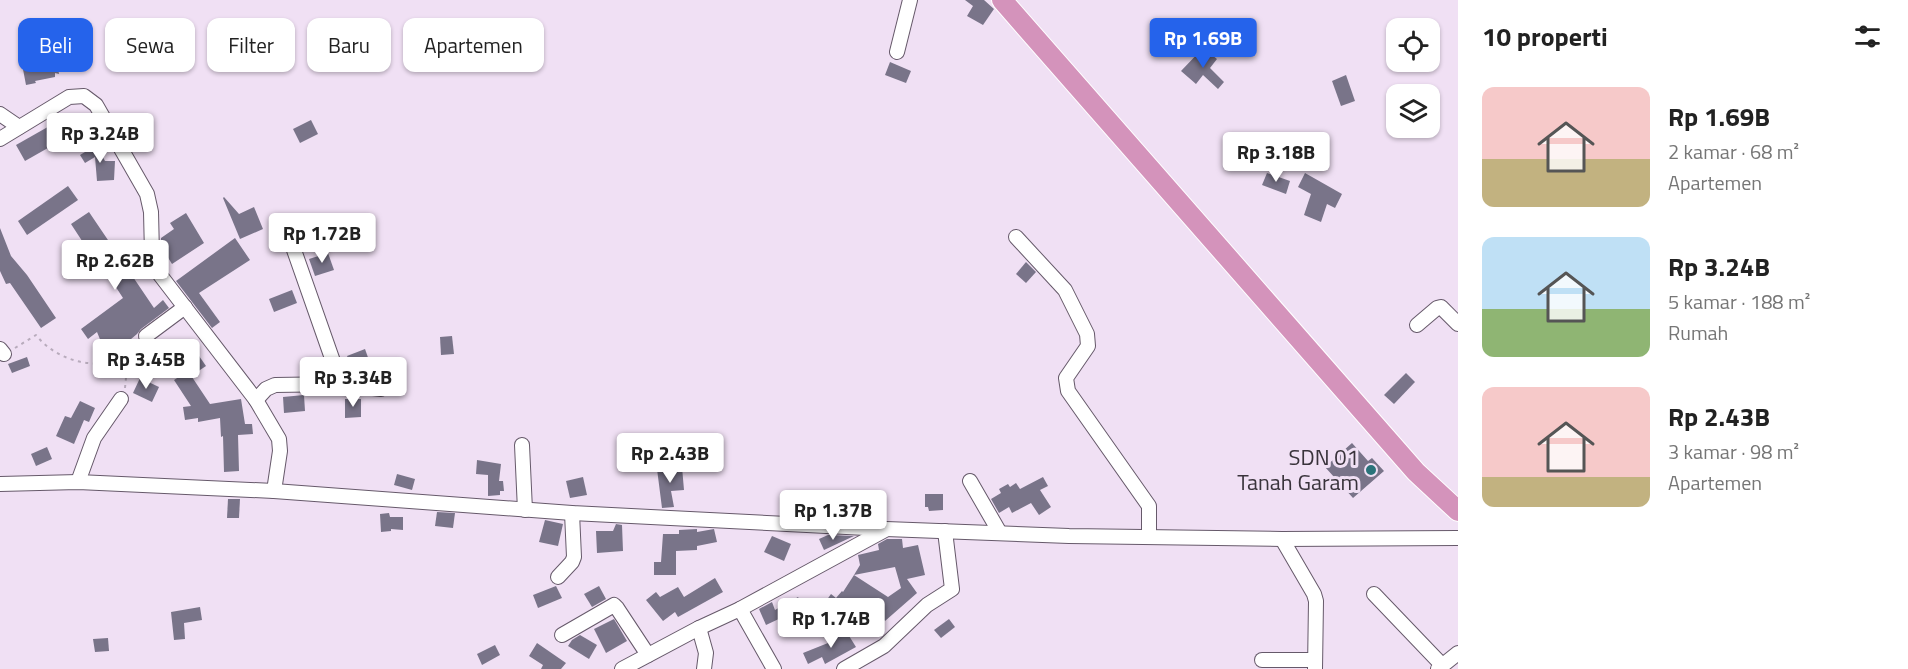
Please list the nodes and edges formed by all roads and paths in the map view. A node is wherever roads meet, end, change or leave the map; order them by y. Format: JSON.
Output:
{"nodes":[{"id":1,"x":910,"y":0,"type":"edge"},
{"id":2,"x":1002,"y":0,"type":"edge"},
{"id":3,"x":897,"y":52,"type":"dead end"},
{"id":4,"x":0,"y":114,"type":"edge"},
{"id":5,"x":19,"y":127,"type":"junction"},
{"id":6,"x":0,"y":139,"type":"edge"},
{"id":7,"x":1016,"y":237,"type":"dead end"},
{"id":8,"x":294,"y":250,"type":"dead end"},
{"id":9,"x":185,"y":307,"type":"junction"},
{"id":10,"x":1458,"y":324,"type":"edge"},
{"id":11,"x":1417,"y":325,"type":"dead end"},
{"id":12,"x":146,"y":336,"type":"joint"},
{"id":13,"x":128,"y":350,"type":"junction"},
{"id":14,"x":2,"y":352,"type":"edge"},
{"id":15,"x":341,"y":384,"type":"junction"},
{"id":16,"x":381,"y":389,"type":"dead end"},
{"id":17,"x":122,"y":399,"type":"joint"},
{"id":18,"x":256,"y":400,"type":"junction"},
{"id":19,"x":522,"y":445,"type":"dead end"},
{"id":20,"x":78,"y":482,"type":"junction"},
{"id":21,"x":970,"y":482,"type":"dead end"},
{"id":22,"x":0,"y":484,"type":"edge"},
{"id":23,"x":274,"y":491,"type":"junction"},
{"id":24,"x":525,"y":510,"type":"junction"},
{"id":25,"x":1458,"y":512,"type":"edge"},
{"id":26,"x":572,"y":513,"type":"junction"},
{"id":27,"x":886,"y":530,"type":"junction"},
{"id":28,"x":945,"y":531,"type":"junction"},
{"id":29,"x":1000,"y":533,"type":"junction"},
{"id":30,"x":1149,"y":537,"type":"junction"},
{"id":31,"x":1458,"y":538,"type":"edge"},
{"id":32,"x":1282,"y":539,"type":"junction"},
{"id":33,"x":558,"y":577,"type":"dead end"},
{"id":34,"x":1374,"y":594,"type":"dead end"},
{"id":35,"x":740,"y":609,"type":"junction"},
{"id":36,"x":699,"y":628,"type":"junction"},
{"id":37,"x":562,"y":635,"type":"dead end"},
{"id":38,"x":1458,"y":652,"type":"edge"},
{"id":39,"x":648,"y":655,"type":"junction"},
{"id":40,"x":1262,"y":660,"type":"dead end"},
{"id":41,"x":1314,"y":664,"type":"edge"},
{"id":42,"x":1440,"y":667,"type":"edge"},
{"id":43,"x":622,"y":669,"type":"edge"},
{"id":44,"x":704,"y":669,"type":"edge"},
{"id":45,"x":774,"y":669,"type":"edge"},
{"id":46,"x":844,"y":669,"type":"edge"}],
"edges":[{"from":1,"to":3,"type":"street"},
{"from":2,"to":25,"type":"highway"},
{"from":4,"to":5,"type":"street"},
{"from":5,"to":6,"type":"street"},
{"from":5,"to":9,"type":"street"},
{"from":7,"to":30,"type":"street"},
{"from":8,"to":15,"type":"street"},
{"from":9,"to":12,"type":"street"},
{"from":9,"to":18,"type":"street"},
{"from":10,"to":11,"type":"street"},
{"from":12,"to":13,"type":"path"},
{"from":13,"to":14,"type":"path"},
{"from":13,"to":17,"type":"path"},
{"from":15,"to":16,"type":"street"},
{"from":15,"to":18,"type":"street"},
{"from":17,"to":20,"type":"street"},
{"from":18,"to":23,"type":"street"},
{"from":19,"to":24,"type":"street"},
{"from":20,"to":22,"type":"street"},
{"from":20,"to":23,"type":"street"},
{"from":21,"to":29,"type":"street"},
{"from":23,"to":24,"type":"street"},
{"from":24,"to":26,"type":"street"},
{"from":26,"to":27,"type":"street"},
{"from":26,"to":33,"type":"street"},
{"from":27,"to":28,"type":"street"},
{"from":27,"to":35,"type":"street"},
{"from":28,"to":29,"type":"street"},
{"from":28,"to":46,"type":"street"},
{"from":29,"to":30,"type":"street"},
{"from":30,"to":32,"type":"street"},
{"from":31,"to":32,"type":"street"},
{"from":32,"to":41,"type":"street"},
{"from":34,"to":42,"type":"street"},
{"from":35,"to":36,"type":"street"},
{"from":35,"to":45,"type":"street"},
{"from":36,"to":39,"type":"street"},
{"from":36,"to":44,"type":"street"},
{"from":37,"to":39,"type":"street"},
{"from":38,"to":42,"type":"street"},
{"from":39,"to":43,"type":"street"},
{"from":40,"to":41,"type":"street"}]}
